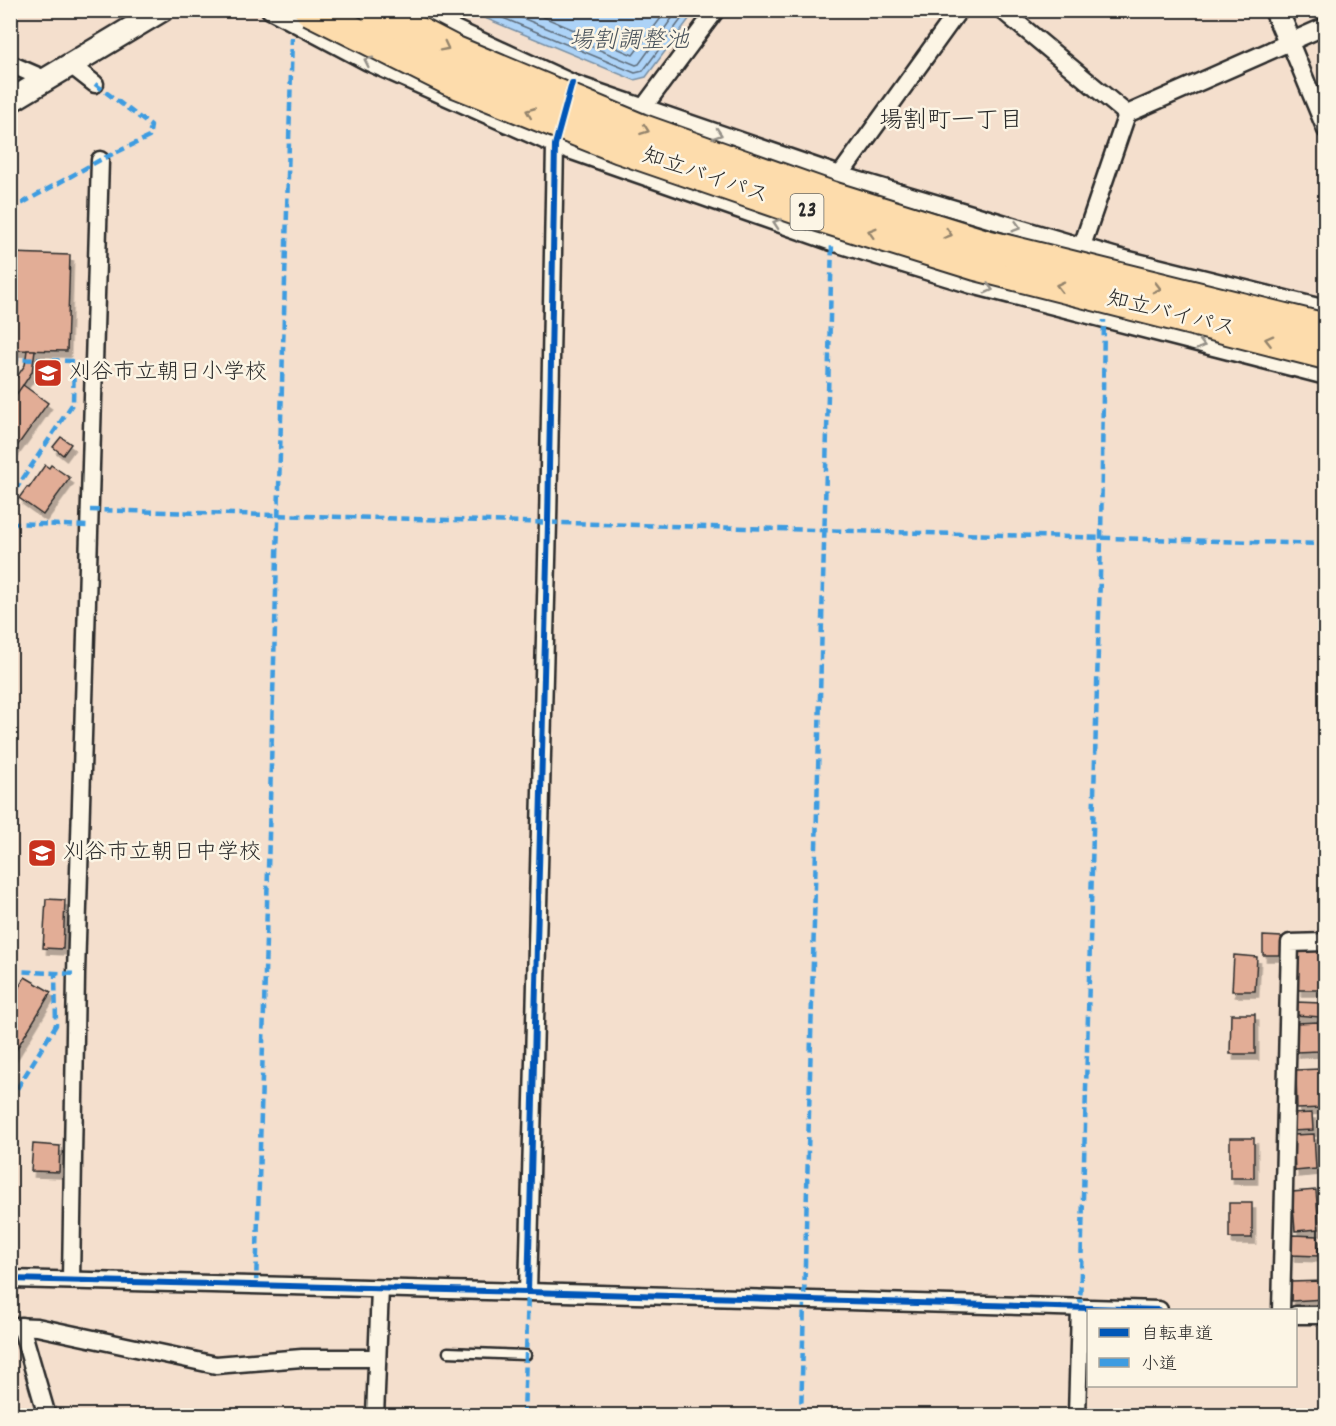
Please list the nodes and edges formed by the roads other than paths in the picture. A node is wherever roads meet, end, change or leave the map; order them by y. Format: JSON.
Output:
{"nodes":[{"id":1,"x":162,"y":10,"type":"edge"},
{"id":2,"x":270,"y":10,"type":"edge"},
{"id":3,"x":375,"y":10,"type":"edge"},
{"id":4,"x":716,"y":10,"type":"edge"},
{"id":5,"x":959,"y":10,"type":"edge"},
{"id":6,"x":1002,"y":10,"type":"edge"},
{"id":7,"x":1276,"y":10,"type":"edge"},
{"id":8,"x":417,"y":11,"type":"edge"},
{"id":9,"x":300,"y":24,"type":"edge"},
{"id":10,"x":1326,"y":26,"type":"edge"},
{"id":11,"x":1289,"y":40,"type":"junction"},
{"id":12,"x":10,"y":64,"type":"edge"},
{"id":13,"x":72,"y":66,"type":"junction"},
{"id":14,"x":47,"y":80,"type":"junction"},
{"id":15,"x":572,"y":83,"type":"junction"},
{"id":16,"x":95,"y":84,"type":"dead end"},
{"id":17,"x":10,"y":102,"type":"edge"},
{"id":18,"x":643,"y":108,"type":"junction"},
{"id":19,"x":1127,"y":114,"type":"junction"},
{"id":20,"x":1326,"y":130,"type":"edge"},
{"id":21,"x":555,"y":145,"type":"junction"},
{"id":22,"x":100,"y":160,"type":"dead end"},
{"id":23,"x":840,"y":175,"type":"junction"},
{"id":24,"x":1082,"y":246,"type":"junction"},
{"id":25,"x":1117,"y":257,"type":"junction"},
{"id":26,"x":1326,"y":309,"type":"edge"},
{"id":27,"x":1104,"y":320,"type":"junction"},
{"id":28,"x":1326,"y":329,"type":"edge"},
{"id":29,"x":1326,"y":354,"type":"edge"},
{"id":30,"x":1326,"y":376,"type":"edge"},
{"id":31,"x":1326,"y":942,"type":"edge"},
{"id":32,"x":10,"y":1279,"type":"edge"},
{"id":33,"x":71,"y":1280,"type":"junction"},
{"id":34,"x":380,"y":1289,"type":"junction"},
{"id":35,"x":528,"y":1292,"type":"junction"},
{"id":36,"x":1080,"y":1308,"type":"junction"},
{"id":37,"x":1106,"y":1309,"type":"edge"},
{"id":38,"x":1281,"y":1309,"type":"edge"},
{"id":39,"x":1297,"y":1315,"type":"edge"},
{"id":40,"x":1326,"y":1315,"type":"edge"},
{"id":41,"x":16,"y":1326,"type":"edge"},
{"id":42,"x":448,"y":1352,"type":"dead end"},
{"id":43,"x":526,"y":1355,"type":"dead end"},
{"id":44,"x":377,"y":1358,"type":"junction"},
{"id":45,"x":47,"y":1416,"type":"edge"},
{"id":46,"x":375,"y":1416,"type":"edge"},
{"id":47,"x":1077,"y":1416,"type":"edge"}],
"edges":[{"from":1,"to":13,"type":"street"},
{"from":2,"to":9,"type":"street"},
{"from":3,"to":28,"type":"highway","name":"知立バイパス","number":"23","one_way":true,"bridge":true},
{"from":4,"to":18,"type":"street"},
{"from":5,"to":23,"type":"street"},
{"from":6,"to":19,"type":"street"},
{"from":7,"to":11,"type":"street"},
{"from":8,"to":15,"type":"street"},
{"from":21,"to":9,"type":"street","one_way":true},
{"from":29,"to":9,"type":"highway","name":"知立バイパス","number":"23","one_way":true,"bridge":true},
{"from":10,"to":11,"type":"street"},
{"from":11,"to":19,"type":"street"},
{"from":11,"to":20,"type":"street"},
{"from":12,"to":14,"type":"street"},
{"from":13,"to":14,"type":"street"},
{"from":13,"to":16,"type":"street"},
{"from":14,"to":17,"type":"street"},
{"from":15,"to":18,"type":"street"},
{"from":15,"to":21,"type":"street"},
{"from":18,"to":23,"type":"street","one_way":true},
{"from":19,"to":24,"type":"street"},
{"from":21,"to":27,"type":"street"},
{"from":21,"to":35,"type":"street"},
{"from":22,"to":33,"type":"street"},
{"from":23,"to":24,"type":"street","one_way":true},
{"from":24,"to":25,"type":"street"},
{"from":25,"to":26,"type":"street"},
{"from":25,"to":27,"type":"street"},
{"from":27,"to":30,"type":"street","one_way":true},
{"from":31,"to":38,"type":"street"},
{"from":32,"to":33,"type":"street"},
{"from":33,"to":34,"type":"street"},
{"from":34,"to":35,"type":"street"},
{"from":34,"to":44,"type":"street"},
{"from":35,"to":36,"type":"street"},
{"from":36,"to":37,"type":"street"},
{"from":36,"to":47,"type":"street"},
{"from":39,"to":40,"type":"street"},
{"from":41,"to":44,"type":"street"},
{"from":41,"to":45,"type":"street"},
{"from":42,"to":43,"type":"lane"},
{"from":44,"to":46,"type":"street"}]}
